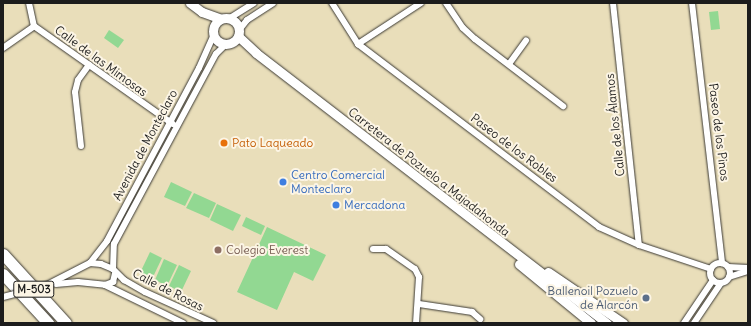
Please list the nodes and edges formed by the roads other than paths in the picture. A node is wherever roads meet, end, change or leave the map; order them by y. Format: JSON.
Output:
{"nodes":[{"id":1,"x":29,"y":3,"type":"edge"},
{"id":2,"x":254,"y":3,"type":"edge"},
{"id":3,"x":273,"y":3,"type":"edge"},
{"id":4,"x":332,"y":3,"type":"edge"},
{"id":5,"x":421,"y":3,"type":"edge"},
{"id":6,"x":446,"y":3,"type":"edge"},
{"id":7,"x":613,"y":3,"type":"edge"},
{"id":8,"x":692,"y":3,"type":"edge"},
{"id":9,"x":196,"y":8,"type":"edge"},
{"id":10,"x":225,"y":19,"type":"junction"},
{"id":11,"x":34,"y":26,"type":"junction"},
{"id":12,"x":214,"y":31,"type":"junction"},
{"id":13,"x":239,"y":33,"type":"junction"},
{"id":14,"x":526,"y":41,"type":"dead end"},
{"id":15,"x":229,"y":43,"type":"junction"},
{"id":16,"x":358,"y":44,"type":"junction"},
{"id":17,"x":3,"y":48,"type":"edge"},
{"id":18,"x":248,"y":48,"type":"junction"},
{"id":19,"x":509,"y":64,"type":"junction"},
{"id":20,"x":89,"y":65,"type":"junction"},
{"id":21,"x":563,"y":106,"type":"dead end"},
{"id":22,"x":170,"y":122,"type":"junction"},
{"id":23,"x":176,"y":126,"type":"junction"},
{"id":24,"x":81,"y":146,"type":"dead end"},
{"id":25,"x":479,"y":226,"type":"junction"},
{"id":26,"x":639,"y":245,"type":"junction"},
{"id":27,"x":373,"y":249,"type":"dead end"},
{"id":28,"x":3,"y":254,"type":"edge"},
{"id":29,"x":722,"y":263,"type":"junction"},
{"id":30,"x":90,"y":264,"type":"junction"},
{"id":31,"x":728,"y":267,"type":"junction"},
{"id":32,"x":711,"y":269,"type":"junction"},
{"id":33,"x":748,"y":269,"type":"edge"},
{"id":34,"x":79,"y":270,"type":"junction"},
{"id":35,"x":114,"y":271,"type":"junction"},
{"id":36,"x":3,"y":274,"type":"edge"},
{"id":37,"x":729,"y":277,"type":"junction"},
{"id":38,"x":713,"y":280,"type":"junction"},
{"id":39,"x":82,"y":282,"type":"junction"},
{"id":40,"x":721,"y":283,"type":"junction"},
{"id":41,"x":48,"y":285,"type":"junction"},
{"id":42,"x":105,"y":285,"type":"junction"},
{"id":43,"x":3,"y":297,"type":"edge"},
{"id":44,"x":419,"y":304,"type":"junction"},
{"id":45,"x":480,"y":319,"type":"dead end"},
{"id":46,"x":594,"y":319,"type":"edge"},
{"id":47,"x":48,"y":323,"type":"edge"},
{"id":48,"x":66,"y":323,"type":"edge"},
{"id":49,"x":184,"y":323,"type":"edge"},
{"id":50,"x":213,"y":323,"type":"edge"},
{"id":51,"x":416,"y":323,"type":"edge"},
{"id":52,"x":603,"y":323,"type":"edge"},
{"id":53,"x":607,"y":323,"type":"edge"},
{"id":54,"x":623,"y":323,"type":"edge"},
{"id":55,"x":684,"y":323,"type":"edge"},
{"id":56,"x":694,"y":323,"type":"edge"}],
"edges":[{"from":1,"to":11,"type":"street"},
{"from":2,"to":10,"type":"street"},
{"from":3,"to":13,"type":"street"},
{"from":4,"to":16,"type":"street","name":"Paseo de los Robles"},
{"from":5,"to":16,"type":"street"},
{"from":6,"to":19,"type":"street"},
{"from":7,"to":26,"type":"street","name":"Calle de los Álamos"},
{"from":8,"to":29,"type":"street","name":"Paseo de los Pinos"},
{"from":9,"to":10,"type":"street"},
{"from":9,"to":12,"type":"street"},
{"from":10,"to":12,"type":"street"},
{"from":10,"to":13,"type":"street"},
{"from":11,"to":17,"type":"street"},
{"from":11,"to":20,"type":"street","name":"Calle de las Mimosas"},
{"from":12,"to":15,"type":"street"},
{"from":12,"to":22,"type":"street","name":"Avenida de Monteclaro"},
{"from":13,"to":15,"type":"street"},
{"from":13,"to":18,"type":"street","name":"Carretera de Pozuelo a Majadahonda"},
{"from":14,"to":19,"type":"street"},
{"from":15,"to":18,"type":"street","name":"Carretera de Pozuelo a Majadahonda"},
{"from":15,"to":23,"type":"street","name":"Avenida de Monteclaro"},
{"from":16,"to":26,"type":"street","name":"Paseo de los Robles"},
{"from":18,"to":25,"type":"street","name":"Carretera de Pozuelo a Majadahonda"},
{"from":19,"to":21,"type":"street"},
{"from":20,"to":22,"type":"street","name":"Calle de las Mimosas"},
{"from":20,"to":24,"type":"street"},
{"from":22,"to":23,"type":"street","name":"Calle de las Mimosas"},
{"from":22,"to":30,"type":"street","name":"Avenida de Monteclaro"},
{"from":23,"to":35,"type":"street","name":"Avenida de Monteclaro"},
{"from":25,"to":46,"type":"street"},
{"from":25,"to":54,"type":"street"},
{"from":26,"to":32,"type":"street","name":"Paseo de los Robles"},
{"from":27,"to":44,"type":"street"},
{"from":28,"to":48,"type":"highway","number":"M-503"},
{"from":29,"to":31,"type":"street"},
{"from":29,"to":32,"type":"street"},
{"from":30,"to":34,"type":"street"},
{"from":30,"to":35,"type":"street"},
{"from":31,"to":33,"type":"street"},
{"from":31,"to":37,"type":"street"},
{"from":32,"to":38,"type":"street"},
{"from":33,"to":37,"type":"street"},
{"from":34,"to":39,"type":"street"},
{"from":34,"to":41,"type":"street"},
{"from":35,"to":42,"type":"street"},
{"from":35,"to":50,"type":"street","name":"Calle de Rosas"},
{"from":36,"to":47,"type":"highway","number":"M-503"},
{"from":37,"to":40,"type":"street"},
{"from":38,"to":40,"type":"street"},
{"from":38,"to":55,"type":"street"},
{"from":39,"to":41,"type":"street"},
{"from":39,"to":42,"type":"street","name":"Calle de Rosas"},
{"from":40,"to":56,"type":"street"},
{"from":41,"to":43,"type":"street","bridge":true},
{"from":42,"to":49,"type":"street","name":"Calle de Rosas"},
{"from":44,"to":45,"type":"street"},
{"from":44,"to":51,"type":"street"},
{"from":46,"to":52,"type":"street"},
{"from":46,"to":53,"type":"street"}]}
